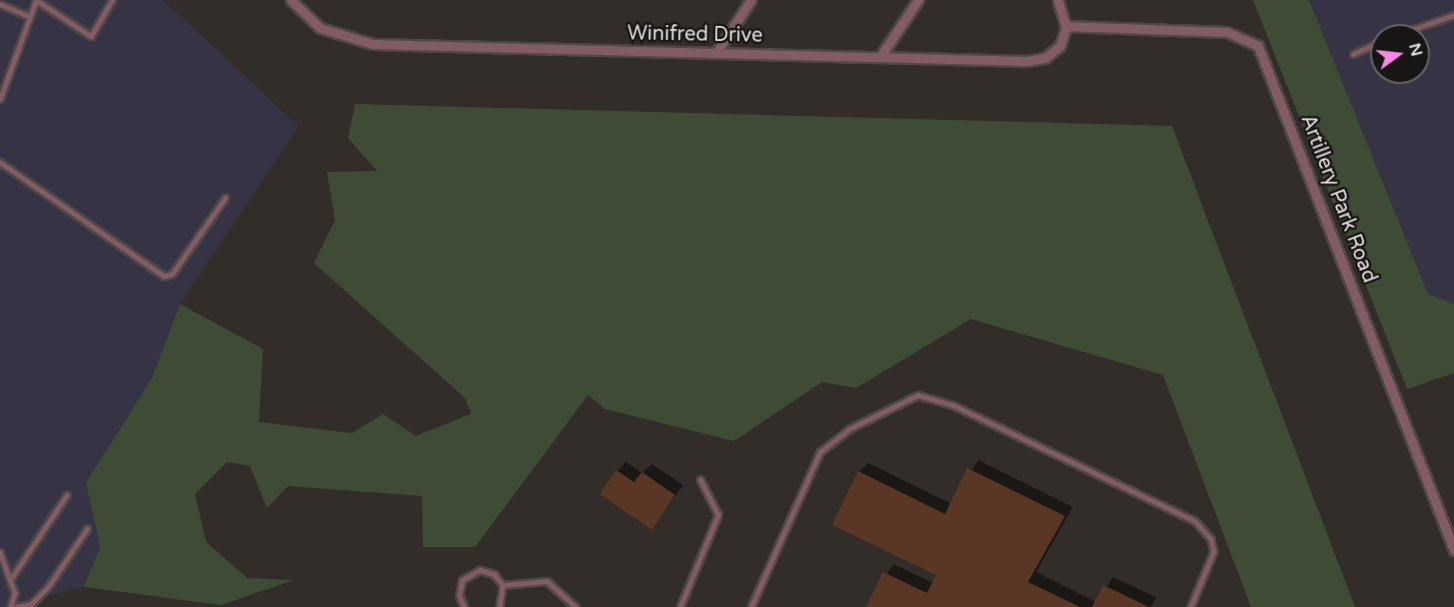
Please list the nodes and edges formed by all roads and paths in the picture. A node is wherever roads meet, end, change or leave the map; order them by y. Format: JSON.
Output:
{"nodes":[{"id":1,"x":36,"y":0,"type":"edge"},
{"id":2,"x":112,"y":0,"type":"edge"},
{"id":3,"x":291,"y":0,"type":"edge"},
{"id":4,"x":751,"y":0,"type":"edge"},
{"id":5,"x":918,"y":0,"type":"edge"},
{"id":6,"x":1059,"y":0,"type":"edge"},
{"id":7,"x":0,"y":4,"type":"edge"},
{"id":8,"x":1454,"y":15,"type":"edge"},
{"id":9,"x":30,"y":17,"type":"junction"},
{"id":10,"x":1421,"y":24,"type":"edge"},
{"id":11,"x":1065,"y":26,"type":"junction"},
{"id":12,"x":1370,"y":46,"type":"edge"},
{"id":13,"x":716,"y":53,"type":"junction"},
{"id":14,"x":1353,"y":54,"type":"dead end"},
{"id":15,"x":880,"y":57,"type":"junction"},
{"id":16,"x":0,"y":99,"type":"edge"},
{"id":17,"x":0,"y":162,"type":"edge"},
{"id":18,"x":225,"y":198,"type":"dead end"},
{"id":19,"x":700,"y":480,"type":"dead end"},
{"id":20,"x":67,"y":495,"type":"dead end"},
{"id":21,"x":87,"y":529,"type":"dead end"},
{"id":22,"x":1454,"y":550,"type":"edge"},
{"id":23,"x":0,"y":552,"type":"edge"},
{"id":24,"x":10,"y":580,"type":"junction"},
{"id":25,"x":503,"y":585,"type":"junction"},
{"id":26,"x":14,"y":607,"type":"edge"},
{"id":27,"x":464,"y":607,"type":"edge"},
{"id":28,"x":500,"y":607,"type":"edge"},
{"id":29,"x":576,"y":607,"type":"edge"},
{"id":30,"x":680,"y":607,"type":"edge"},
{"id":31,"x":751,"y":607,"type":"edge"},
{"id":32,"x":1191,"y":607,"type":"edge"}],
"edges":[{"from":1,"to":2,"type":"lane"},
{"from":1,"to":9,"type":"lane"},
{"from":3,"to":13,"type":"street","name":"Winifred Drive"},
{"from":4,"to":13,"type":"street"},
{"from":5,"to":15,"type":"street"},
{"from":6,"to":11,"type":"street"},
{"from":7,"to":9,"type":"lane"},
{"from":8,"to":10,"type":"lane"},
{"from":9,"to":16,"type":"lane"},
{"from":11,"to":15,"type":"street","name":"Winifred Drive"},
{"from":11,"to":22,"type":"street","name":"Artillery Park Road"},
{"from":12,"to":14,"type":"lane"},
{"from":13,"to":15,"type":"street","name":"Winifred Drive"},
{"from":17,"to":18,"type":"lane"},
{"from":19,"to":30,"type":"lane"},
{"from":20,"to":24,"type":"lane"},
{"from":21,"to":26,"type":"lane"},
{"from":23,"to":24,"type":"lane"},
{"from":24,"to":26,"type":"lane"},
{"from":25,"to":27,"type":"lane"},
{"from":25,"to":28,"type":"lane"},
{"from":25,"to":29,"type":"lane"},
{"from":31,"to":32,"type":"lane"}]}
